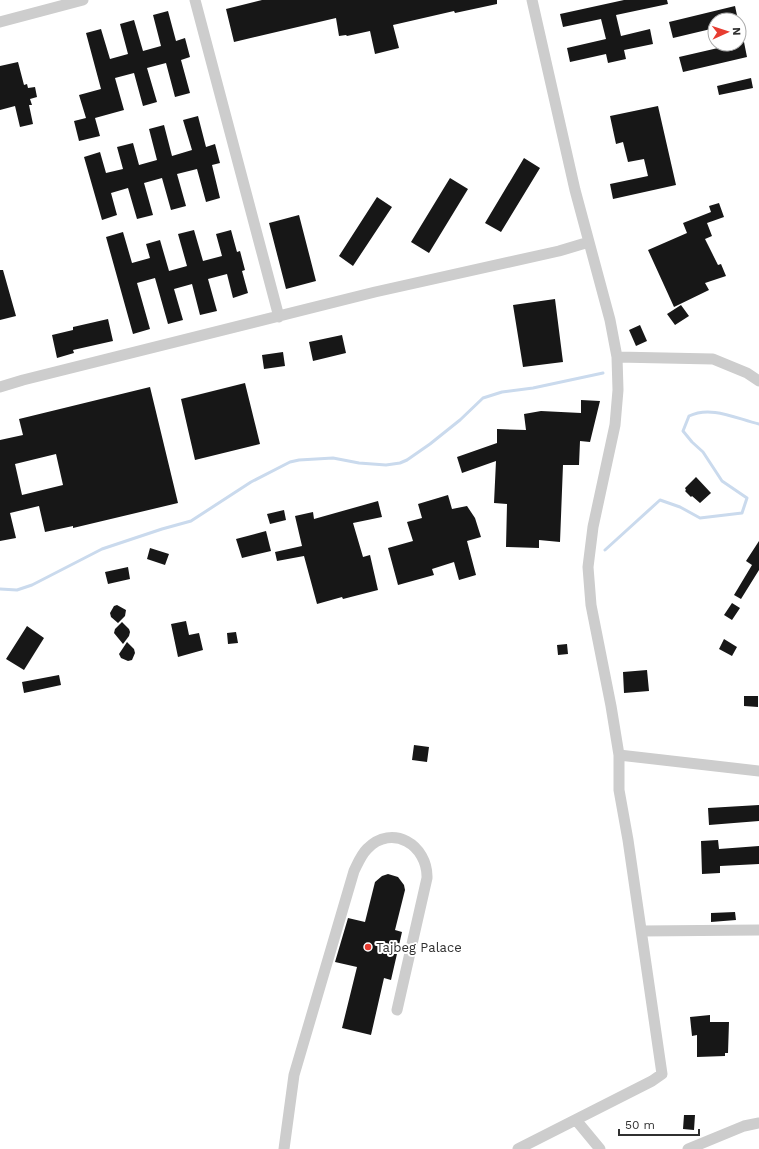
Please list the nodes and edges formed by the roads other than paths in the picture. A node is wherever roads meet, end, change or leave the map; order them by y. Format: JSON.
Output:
{"nodes":[{"id":1,"x":83,"y":0,"type":"edge"},
{"id":2,"x":196,"y":0,"type":"edge"},
{"id":3,"x":532,"y":0,"type":"edge"},
{"id":4,"x":0,"y":22,"type":"edge"},
{"id":5,"x":589,"y":242,"type":"junction"},
{"id":6,"x":279,"y":316,"type":"junction"},
{"id":7,"x":617,"y":357,"type":"junction"},
{"id":8,"x":759,"y":381,"type":"edge"},
{"id":9,"x":0,"y":387,"type":"edge"},
{"id":10,"x":619,"y":755,"type":"junction"},
{"id":11,"x":759,"y":771,"type":"edge"},
{"id":12,"x":759,"y":930,"type":"edge"},
{"id":13,"x":642,"y":931,"type":"junction"},
{"id":14,"x":397,"y":1010,"type":"dead end"},
{"id":15,"x":576,"y":1120,"type":"junction"},
{"id":16,"x":759,"y":1123,"type":"edge"},
{"id":17,"x":284,"y":1149,"type":"edge"},
{"id":18,"x":518,"y":1149,"type":"edge"},
{"id":19,"x":600,"y":1149,"type":"edge"},
{"id":20,"x":688,"y":1149,"type":"edge"}],
"edges":[{"from":1,"to":4,"type":"street"},
{"from":2,"to":6,"type":"street"},
{"from":3,"to":5,"type":"street"},
{"from":5,"to":6,"type":"street"},
{"from":5,"to":7,"type":"street"},
{"from":6,"to":9,"type":"street"},
{"from":7,"to":8,"type":"street"},
{"from":7,"to":10,"type":"street"},
{"from":10,"to":11,"type":"street"},
{"from":10,"to":13,"type":"street"},
{"from":12,"to":13,"type":"street"},
{"from":13,"to":15,"type":"street"},
{"from":14,"to":17,"type":"street"},
{"from":15,"to":18,"type":"street"},
{"from":15,"to":19,"type":"street"},
{"from":16,"to":20,"type":"street"}]}
